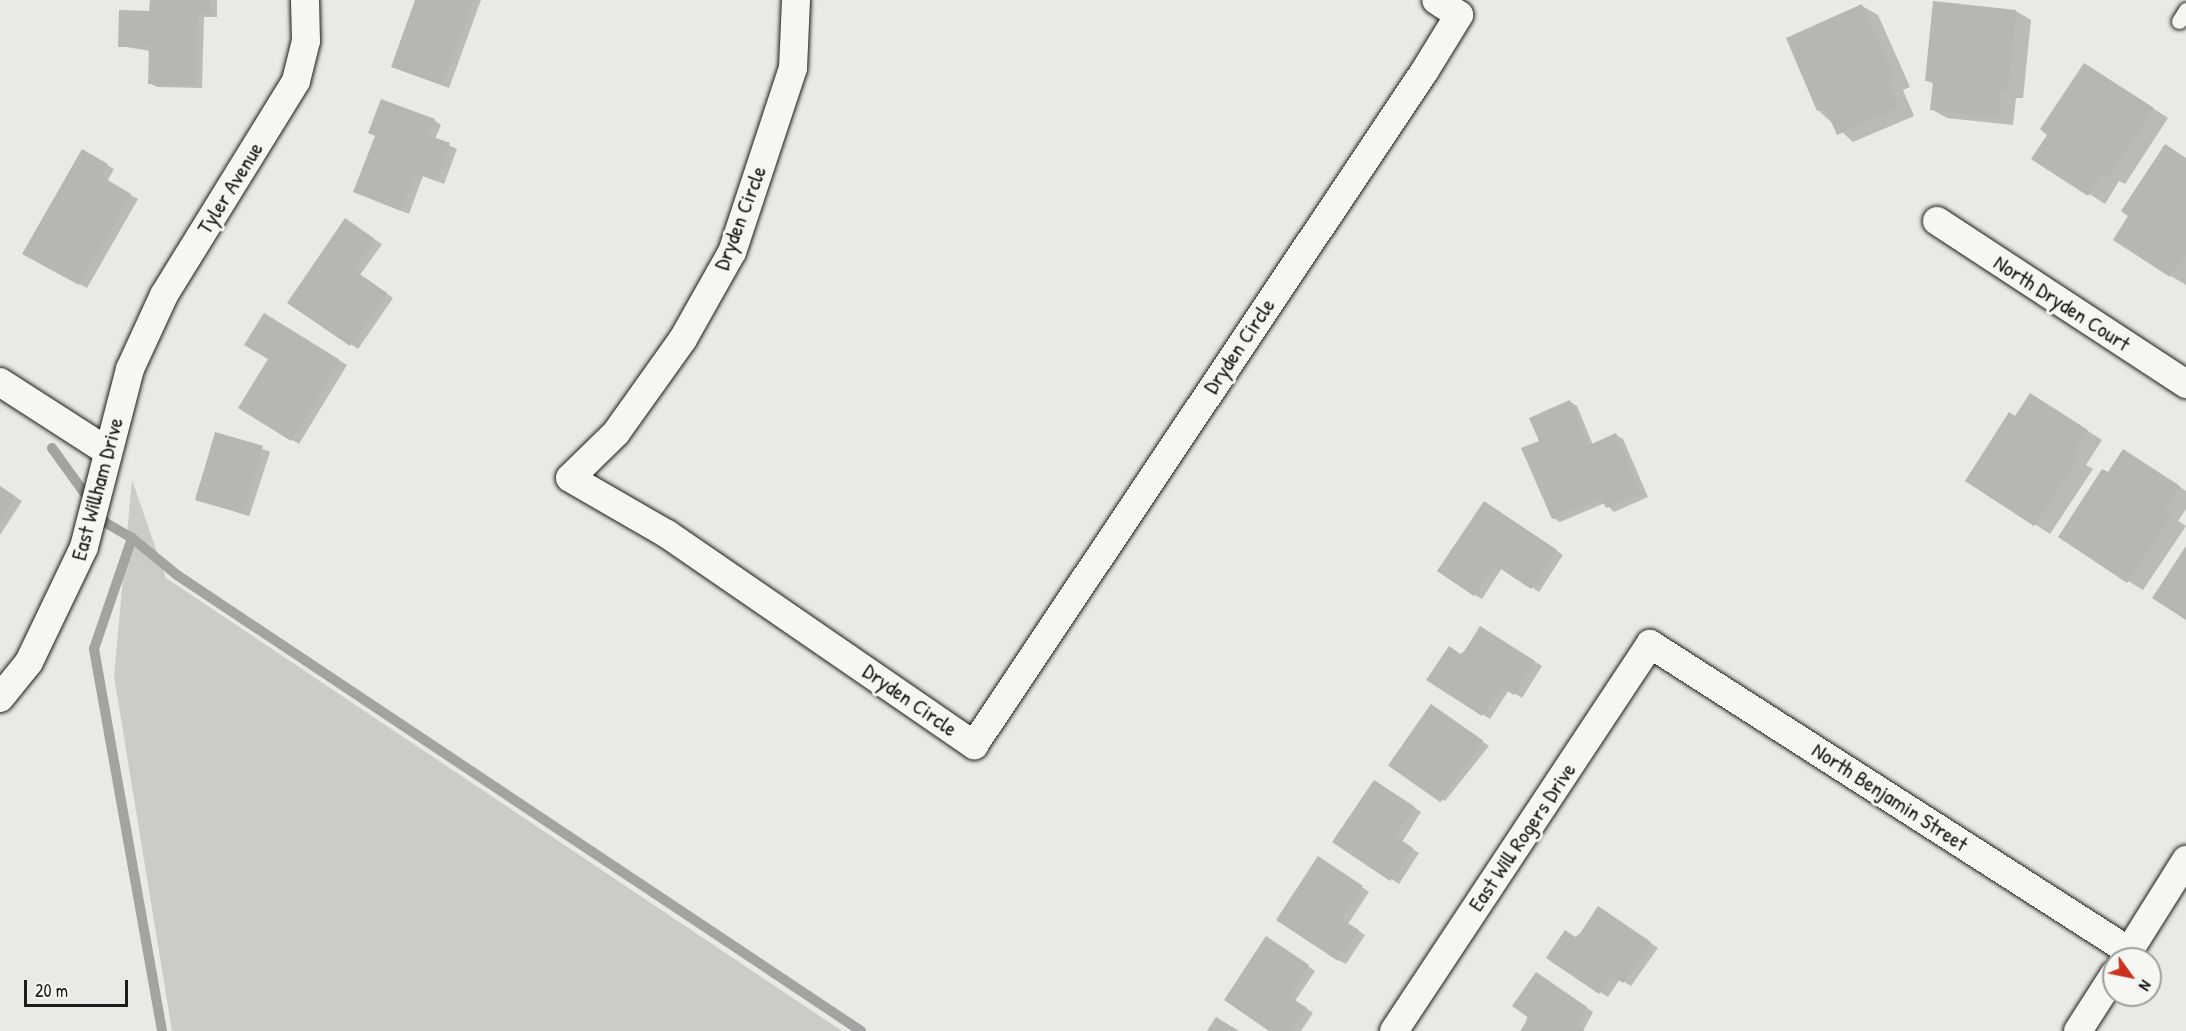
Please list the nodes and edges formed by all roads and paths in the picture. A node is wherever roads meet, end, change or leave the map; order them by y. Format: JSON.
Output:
{"nodes":[{"id":1,"x":305,"y":0,"type":"edge"},
{"id":2,"x":796,"y":0,"type":"edge"},
{"id":3,"x":1436,"y":0,"type":"edge"},
{"id":4,"x":1937,"y":221,"type":"dead end"},
{"id":5,"x":130,"y":369,"type":"joint"},
{"id":6,"x":0,"y":382,"type":"edge"},
{"id":7,"x":2186,"y":384,"type":"edge"},
{"id":8,"x":107,"y":451,"type":"junction"},
{"id":9,"x":1650,"y":644,"type":"joint"},
{"id":10,"x":0,"y":698,"type":"edge"},
{"id":11,"x":2186,"y":860,"type":"edge"},
{"id":12,"x":2115,"y":947,"type":"edge"},
{"id":13,"x":2132,"y":947,"type":"edge"},
{"id":14,"x":2102,"y":994,"type":"edge"},
{"id":15,"x":1394,"y":1031,"type":"edge"},
{"id":16,"x":2078,"y":1031,"type":"edge"}],
"edges":[{"from":1,"to":5,"type":"street","name":"Tyler Avenue"},
{"from":2,"to":3,"type":"street","name":"Dryden Circle"},
{"from":4,"to":7,"type":"street","name":"North Dryden Court"},
{"from":5,"to":8,"type":"street","name":"East Willham Drive"},
{"from":6,"to":8,"type":"street"},
{"from":8,"to":10,"type":"street","name":"East Willham Drive"},
{"from":9,"to":12,"type":"street","name":"North Benjamin Street"},
{"from":9,"to":15,"type":"street","name":"East Will Rogers Drive"},
{"from":11,"to":13,"type":"street"},
{"from":14,"to":16,"type":"street"}]}
